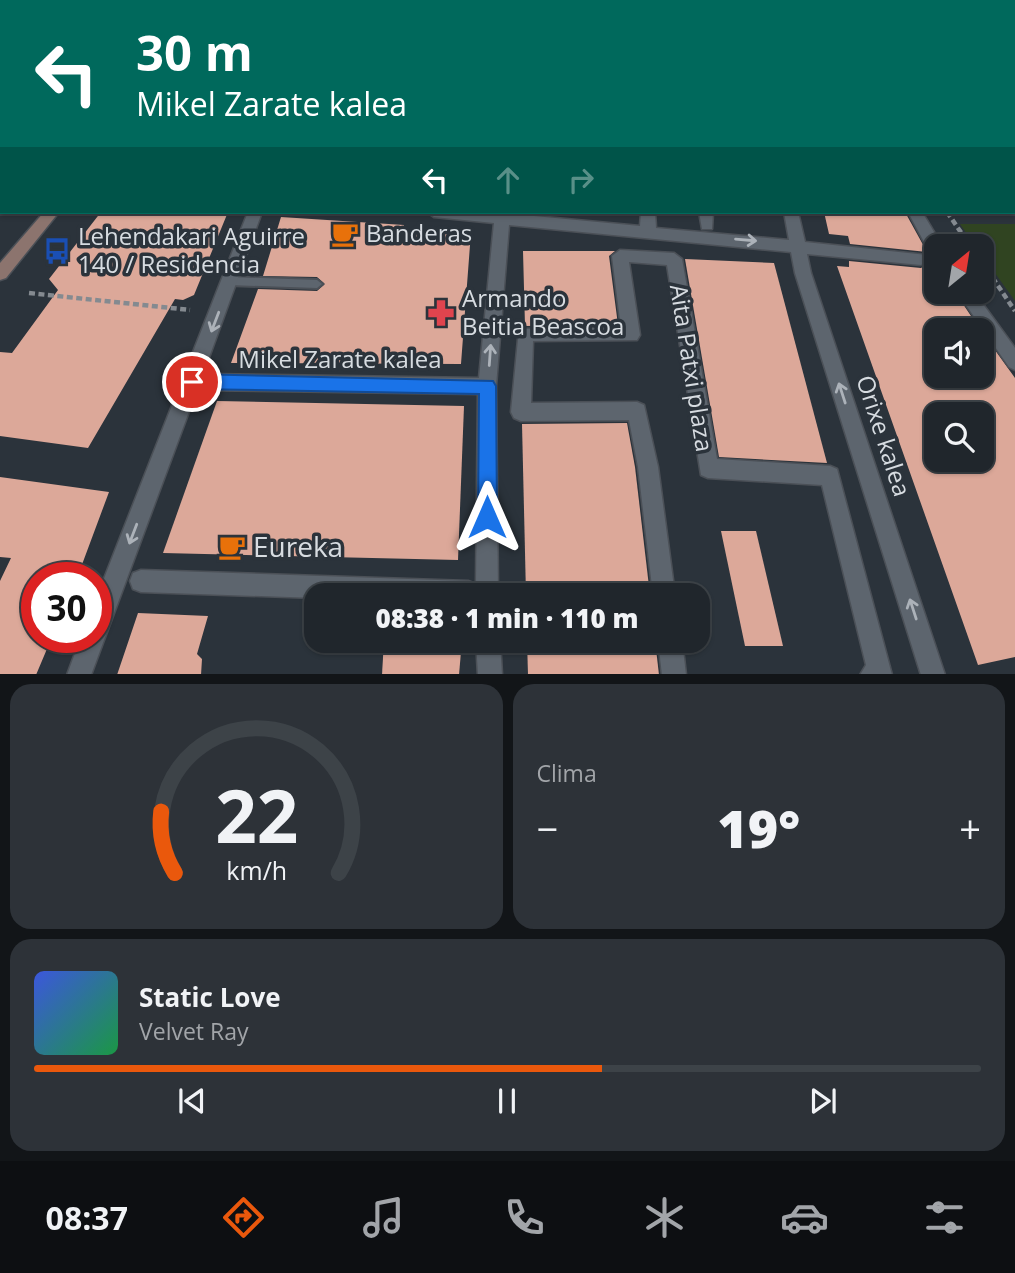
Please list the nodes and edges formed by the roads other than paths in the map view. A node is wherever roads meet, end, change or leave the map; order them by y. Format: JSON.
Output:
{"nodes":[{"id":1,"x":50,"y":214,"type":"edge"},
{"id":2,"x":254,"y":214,"type":"edge"},
{"id":3,"x":457,"y":214,"type":"edge"},
{"id":4,"x":648,"y":214,"type":"edge"},
{"id":5,"x":791,"y":214,"type":"edge"},
{"id":6,"x":916,"y":214,"type":"edge"},
{"id":7,"x":502,"y":218,"type":"junction"},
{"id":8,"x":582,"y":219,"type":"edge"},
{"id":9,"x":648,"y":232,"type":"junction"},
{"id":10,"x":928,"y":234,"type":"edge"},
{"id":11,"x":798,"y":246,"type":"junction"},
{"id":12,"x":921,"y":259,"type":"dead end"},
{"id":13,"x":0,"y":274,"type":"edge"},
{"id":14,"x":229,"y":281,"type":"junction"},
{"id":15,"x":317,"y":284,"type":"dead end"},
{"id":16,"x":974,"y":304,"type":"edge"},
{"id":17,"x":1015,"y":362,"type":"edge"},
{"id":18,"x":192,"y":382,"type":"junction"},
{"id":19,"x":487,"y":386,"type":"junction"},
{"id":20,"x":141,"y":581,"type":"dead end"},
{"id":21,"x":478,"y":583,"type":"edge"},
{"id":22,"x":662,"y":583,"type":"edge"},
{"id":23,"x":304,"y":587,"type":"edge"},
{"id":24,"x":112,"y":589,"type":"edge"},
{"id":25,"x":87,"y":653,"type":"edge"},
{"id":26,"x":489,"y":653,"type":"edge"},
{"id":27,"x":672,"y":653,"type":"edge"},
{"id":28,"x":79,"y":674,"type":"edge"},
{"id":29,"x":490,"y":674,"type":"edge"},
{"id":30,"x":674,"y":674,"type":"edge"},
{"id":31,"x":872,"y":674,"type":"edge"},
{"id":32,"x":933,"y":674,"type":"edge"}],
"edges":[{"from":1,"to":13,"type":"main road"},
{"from":2,"to":14,"type":"street"},
{"from":3,"to":7,"type":"street"},
{"from":4,"to":9,"type":"street"},
{"from":5,"to":11,"type":"street","name":"Orixe kalea"},
{"from":6,"to":10,"type":"street"},
{"from":7,"to":8,"type":"street"},
{"from":19,"to":7,"type":"street","one_way":true},
{"from":8,"to":9,"type":"street"},
{"from":9,"to":11,"type":"street","one_way":true},
{"from":11,"to":12,"type":"street"},
{"from":32,"to":11,"type":"street","name":"Orixe kalea","one_way":true},
{"from":14,"to":15,"type":"lane"},
{"from":14,"to":18,"type":"street","one_way":true},
{"from":16,"to":17,"type":"street"},
{"from":18,"to":19,"type":"street","name":"Mikel Zarate kalea"},
{"from":18,"to":24,"type":"street","one_way":true},
{"from":19,"to":21,"type":"street"},
{"from":20,"to":23,"type":"street"},
{"from":22,"to":31,"type":"street","name":"Aita Patxi plaza"},
{"from":25,"to":28,"type":"street"},
{"from":26,"to":29,"type":"street"},
{"from":27,"to":30,"type":"street"}]}
